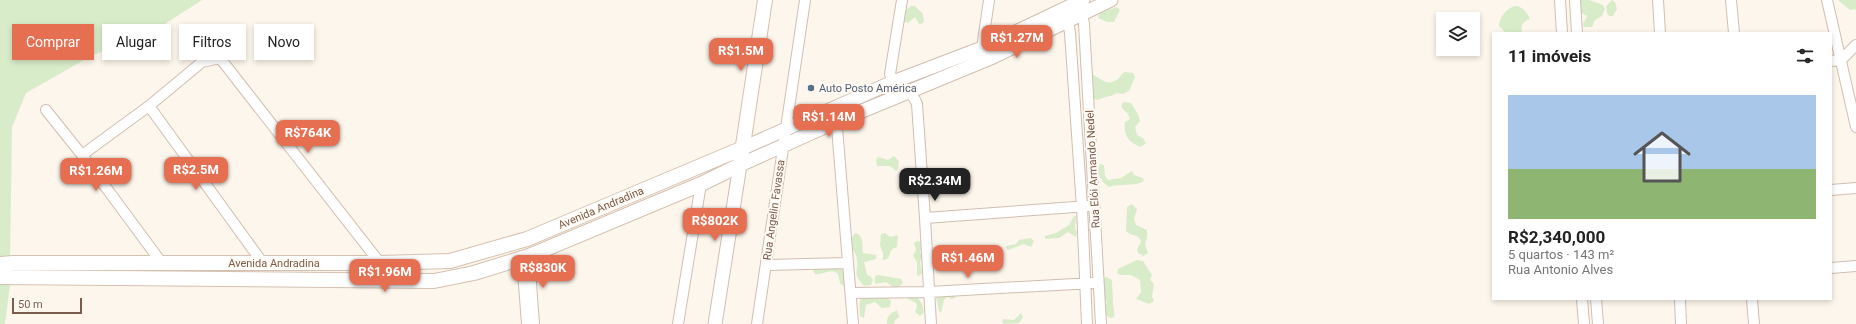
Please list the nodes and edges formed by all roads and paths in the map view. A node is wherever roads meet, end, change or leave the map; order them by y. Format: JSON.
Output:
{"nodes":[{"id":1,"x":765,"y":0,"type":"edge"},
{"id":2,"x":805,"y":0,"type":"edge"},
{"id":3,"x":902,"y":0,"type":"edge"},
{"id":4,"x":989,"y":0,"type":"edge"},
{"id":5,"x":1111,"y":0,"type":"edge"},
{"id":6,"x":1560,"y":0,"type":"edge"},
{"id":7,"x":1575,"y":0,"type":"edge"},
{"id":8,"x":1658,"y":0,"type":"edge"},
{"id":9,"x":1732,"y":0,"type":"edge"},
{"id":10,"x":1827,"y":0,"type":"edge"},
{"id":11,"x":1081,"y":6,"type":"edge"},
{"id":12,"x":1067,"y":15,"type":"junction"},
{"id":13,"x":1562,"y":32,"type":"edge"},
{"id":14,"x":1577,"y":32,"type":"edge"},
{"id":15,"x":1660,"y":32,"type":"edge"},
{"id":16,"x":1734,"y":32,"type":"edge"},
{"id":17,"x":1832,"y":32,"type":"edge"},
{"id":18,"x":1832,"y":33,"type":"edge"},
{"id":19,"x":1856,"y":44,"type":"edge"},
{"id":20,"x":982,"y":48,"type":"junction"},
{"id":21,"x":1836,"y":60,"type":"edge"},
{"id":22,"x":893,"y":82,"type":"junction"},
{"id":23,"x":909,"y":91,"type":"junction"},
{"id":24,"x":149,"y":106,"type":"junction"},
{"id":25,"x":834,"y":108,"type":"junction"},
{"id":26,"x":46,"y":110,"type":"dead end"},
{"id":27,"x":838,"y":121,"type":"junction"},
{"id":28,"x":1856,"y":127,"type":"edge"},
{"id":29,"x":786,"y":129,"type":"junction"},
{"id":30,"x":783,"y":146,"type":"junction"},
{"id":31,"x":743,"y":148,"type":"junction"},
{"id":32,"x":82,"y":155,"type":"junction"},
{"id":33,"x":740,"y":165,"type":"junction"},
{"id":34,"x":701,"y":184,"type":"junction"},
{"id":35,"x":1856,"y":188,"type":"edge"},
{"id":36,"x":1832,"y":190,"type":"edge"},
{"id":37,"x":1082,"y":206,"type":"junction"},
{"id":38,"x":1095,"y":206,"type":"junction"},
{"id":39,"x":926,"y":218,"type":"junction"},
{"id":40,"x":526,"y":257,"type":"junction"},
{"id":41,"x":161,"y":262,"type":"junction"},
{"id":42,"x":262,"y":262,"type":"junction"},
{"id":43,"x":188,"y":263,"type":"junction"},
{"id":44,"x":301,"y":263,"type":"junction"},
{"id":45,"x":380,"y":263,"type":"junction"},
{"id":46,"x":847,"y":263,"type":"junction"},
{"id":47,"x":0,"y":264,"type":"edge"},
{"id":48,"x":767,"y":265,"type":"junction"},
{"id":49,"x":1856,"y":266,"type":"edge"},
{"id":50,"x":1832,"y":268,"type":"edge"},
{"id":51,"x":0,"y":278,"type":"edge"},
{"id":52,"x":187,"y":279,"type":"junction"},
{"id":53,"x":300,"y":279,"type":"junction"},
{"id":54,"x":528,"y":281,"type":"junction"},
{"id":55,"x":1099,"y":282,"type":"junction"},
{"id":56,"x":1086,"y":283,"type":"junction"},
{"id":57,"x":928,"y":292,"type":"junction"},
{"id":58,"x":851,"y":293,"type":"junction"},
{"id":59,"x":1582,"y":300,"type":"edge"},
{"id":60,"x":1596,"y":300,"type":"edge"},
{"id":61,"x":1680,"y":300,"type":"edge"},
{"id":62,"x":1752,"y":300,"type":"edge"},
{"id":63,"x":527,"y":324,"type":"edge"},
{"id":64,"x":534,"y":324,"type":"edge"},
{"id":65,"x":678,"y":324,"type":"edge"},
{"id":66,"x":715,"y":324,"type":"edge"},
{"id":67,"x":757,"y":324,"type":"edge"},
{"id":68,"x":852,"y":324,"type":"edge"},
{"id":69,"x":931,"y":324,"type":"edge"},
{"id":70,"x":1087,"y":324,"type":"edge"},
{"id":71,"x":1101,"y":324,"type":"edge"},
{"id":72,"x":1584,"y":324,"type":"edge"},
{"id":73,"x":1598,"y":324,"type":"edge"},
{"id":74,"x":1681,"y":324,"type":"edge"},
{"id":75,"x":1754,"y":324,"type":"edge"}],
"edges":[{"from":1,"to":31,"type":"main road"},
{"from":2,"to":29,"type":"street","name":"Rua Angelin Favassa"},
{"from":3,"to":22,"type":"street"},
{"from":4,"to":20,"type":"street"},
{"from":5,"to":11,"type":"street"},
{"from":6,"to":13,"type":"street"},
{"from":7,"to":14,"type":"street"},
{"from":8,"to":15,"type":"street"},
{"from":9,"to":16,"type":"street"},
{"from":10,"to":17,"type":"street"},
{"from":11,"to":12,"type":"street"},
{"from":11,"to":38,"type":"street","name":"Rua Elói Armando Nedel"},
{"from":12,"to":20,"type":"street"},
{"from":12,"to":23,"type":"street"},
{"from":12,"to":37,"type":"street","name":"Rua Elói Armando Nedel"},
{"from":18,"to":21,"type":"street"},
{"from":19,"to":21,"type":"street"},
{"from":20,"to":22,"type":"street"},
{"from":21,"to":28,"type":"street"},
{"from":22,"to":23,"type":"street"},
{"from":22,"to":25,"type":"street"},
{"from":23,"to":27,"type":"street"},
{"from":23,"to":39,"type":"street"},
{"from":24,"to":32,"type":"street"},
{"from":24,"to":42,"type":"street"},
{"from":24,"to":45,"type":"street"},
{"from":25,"to":27,"type":"street"},
{"from":25,"to":29,"type":"street"},
{"from":26,"to":32,"type":"street"},
{"from":27,"to":30,"type":"street"},
{"from":27,"to":46,"type":"street"},
{"from":29,"to":30,"type":"street","name":"Rua Angelin Favassa"},
{"from":29,"to":31,"type":"street"},
{"from":30,"to":33,"type":"street"},
{"from":30,"to":48,"type":"street","name":"Rua Angelin Favassa"},
{"from":31,"to":33,"type":"main road"},
{"from":31,"to":45,"type":"main road","name":"Avenida Andradina"},
{"from":32,"to":41,"type":"street"},
{"from":33,"to":34,"type":"main road","name":"Avenida Andradina"},
{"from":33,"to":66,"type":"street"},
{"from":34,"to":40,"type":"main road","name":"Avenida Andradina"},
{"from":34,"to":65,"type":"street"},
{"from":35,"to":36,"type":"street"},
{"from":37,"to":38,"type":"street"},
{"from":37,"to":39,"type":"street"},
{"from":37,"to":56,"type":"street","name":"Rua Elói Armando Nedel"},
{"from":38,"to":55,"type":"street","name":"Rua Elói Armando Nedel"},
{"from":39,"to":57,"type":"street"},
{"from":40,"to":53,"type":"main road","name":"Avenida Andradina"},
{"from":40,"to":54,"type":"street"},
{"from":41,"to":43,"type":"main road","name":"Avenida Andradina"},
{"from":41,"to":47,"type":"main road","name":"Avenida Andradina"},
{"from":42,"to":43,"type":"main road","name":"Avenida Andradina"},
{"from":42,"to":44,"type":"main road","name":"Avenida Andradina"},
{"from":43,"to":52,"type":"street"},
{"from":44,"to":45,"type":"main road","name":"Avenida Andradina"},
{"from":44,"to":53,"type":"street"},
{"from":46,"to":48,"type":"street"},
{"from":46,"to":58,"type":"street"},
{"from":48,"to":67,"type":"street","name":"Rua Angelin Favassa"},
{"from":49,"to":50,"type":"street"},
{"from":51,"to":52,"type":"main road","name":"Avenida Andradina"},
{"from":52,"to":53,"type":"main road","name":"Avenida Andradina"},
{"from":54,"to":63,"type":"street"},
{"from":54,"to":64,"type":"street"},
{"from":55,"to":56,"type":"street"},
{"from":55,"to":71,"type":"street","name":"Rua Elói Armando Nedel"},
{"from":56,"to":57,"type":"street"},
{"from":56,"to":70,"type":"street","name":"Rua Elói Armando Nedel"},
{"from":57,"to":58,"type":"street"},
{"from":57,"to":69,"type":"street"},
{"from":58,"to":68,"type":"street"},
{"from":59,"to":72,"type":"street"},
{"from":60,"to":73,"type":"street"},
{"from":61,"to":74,"type":"street"},
{"from":62,"to":75,"type":"street"}]}
